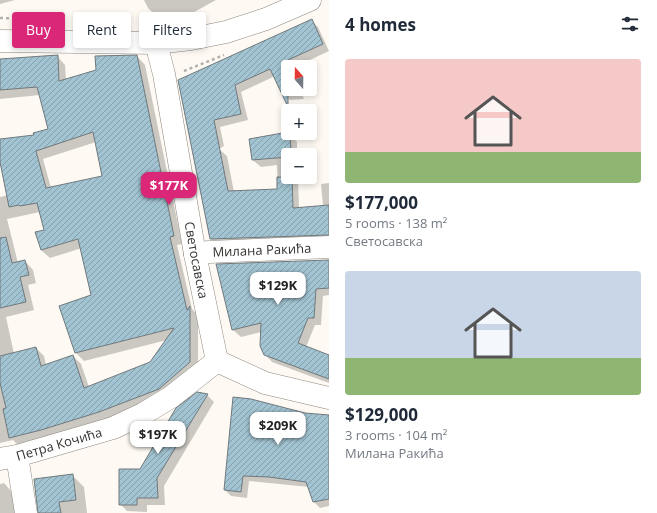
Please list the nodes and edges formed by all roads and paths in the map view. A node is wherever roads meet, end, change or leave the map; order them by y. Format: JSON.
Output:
{"nodes":[{"id":1,"x":310,"y":0,"type":"edge"},
{"id":2,"x":206,"y":36,"type":"edge"},
{"id":3,"x":0,"y":41,"type":"edge"},
{"id":4,"x":139,"y":43,"type":"edge"},
{"id":5,"x":157,"y":48,"type":"edge"},
{"id":6,"x":227,"y":53,"type":"dead end"},
{"id":7,"x":180,"y":72,"type":"dead end"},
{"id":8,"x":329,"y":247,"type":"edge"},
{"id":9,"x":195,"y":254,"type":"junction"},
{"id":10,"x":217,"y":361,"type":"junction"},
{"id":11,"x":329,"y":398,"type":"edge"},
{"id":12,"x":8,"y":458,"type":"edge"},
{"id":13,"x":26,"y":513,"type":"edge"}],
"edges":[{"from":1,"to":2,"type":"street"},
{"from":3,"to":4,"type":"street"},
{"from":5,"to":9,"type":"street","name":"Светосавска"},
{"from":6,"to":7,"type":"path"},
{"from":8,"to":9,"type":"street","name":"Милана Ракића"},
{"from":9,"to":10,"type":"street","name":"Светосавска"},
{"from":10,"to":11,"type":"street"},
{"from":10,"to":12,"type":"street","name":"Петра Кочића"},
{"from":12,"to":13,"type":"street"}]}
